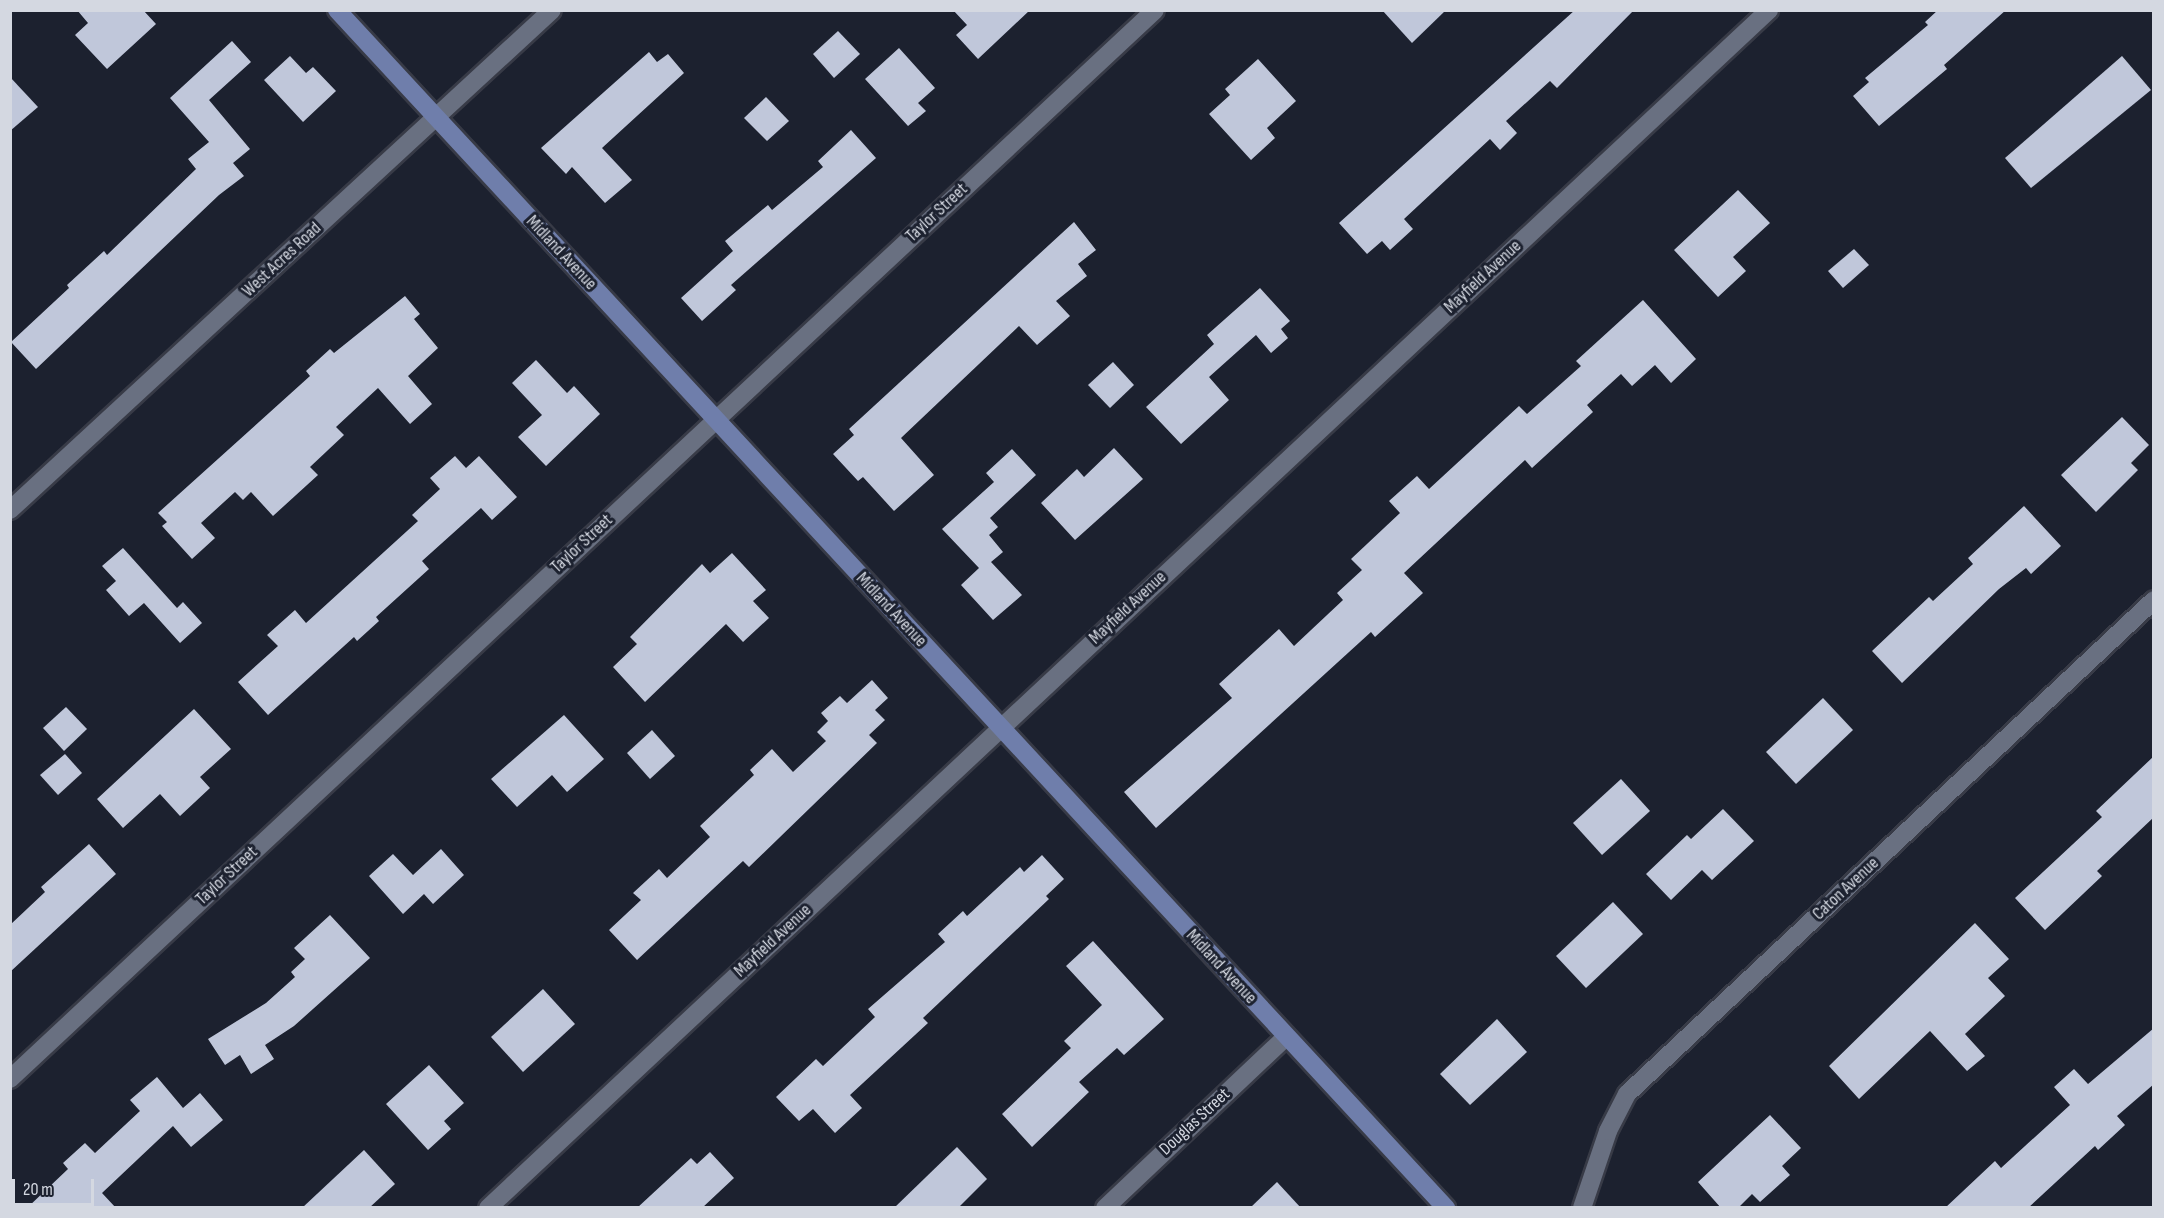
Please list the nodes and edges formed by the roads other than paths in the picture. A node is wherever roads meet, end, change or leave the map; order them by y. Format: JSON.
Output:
{"nodes":[{"id":1,"x":337,"y":10,"type":"edge"},
{"id":2,"x":552,"y":10,"type":"edge"},
{"id":3,"x":1155,"y":10,"type":"edge"},
{"id":4,"x":1769,"y":10,"type":"edge"},
{"id":5,"x":436,"y":118,"type":"junction"},
{"id":6,"x":715,"y":420,"type":"junction"},
{"id":7,"x":10,"y":510,"type":"edge"},
{"id":8,"x":2154,"y":600,"type":"edge"},
{"id":9,"x":1000,"y":728,"type":"junction"},
{"id":10,"x":1286,"y":1037,"type":"junction"},
{"id":11,"x":10,"y":1079,"type":"edge"},
{"id":12,"x":488,"y":1208,"type":"edge"},
{"id":13,"x":1105,"y":1208,"type":"edge"},
{"id":14,"x":1446,"y":1208,"type":"edge"},
{"id":15,"x":1582,"y":1208,"type":"edge"}],
"edges":[{"from":1,"to":5,"type":"main road","name":"Midland Avenue"},
{"from":2,"to":5,"type":"street","name":"West Acres Road"},
{"from":3,"to":6,"type":"street","name":"Taylor Street"},
{"from":4,"to":9,"type":"street","name":"Mayfield Avenue"},
{"from":5,"to":6,"type":"main road","name":"Midland Avenue"},
{"from":5,"to":7,"type":"street","name":"West Acres Road"},
{"from":6,"to":9,"type":"main road","name":"Midland Avenue"},
{"from":6,"to":11,"type":"street","name":"Taylor Street"},
{"from":8,"to":15,"type":"street","name":"Caton Avenue"},
{"from":9,"to":10,"type":"main road","name":"Midland Avenue"},
{"from":9,"to":12,"type":"street","name":"Mayfield Avenue"},
{"from":10,"to":13,"type":"street","name":"Douglas Street"},
{"from":10,"to":14,"type":"main road","name":"Midland Avenue"}]}
